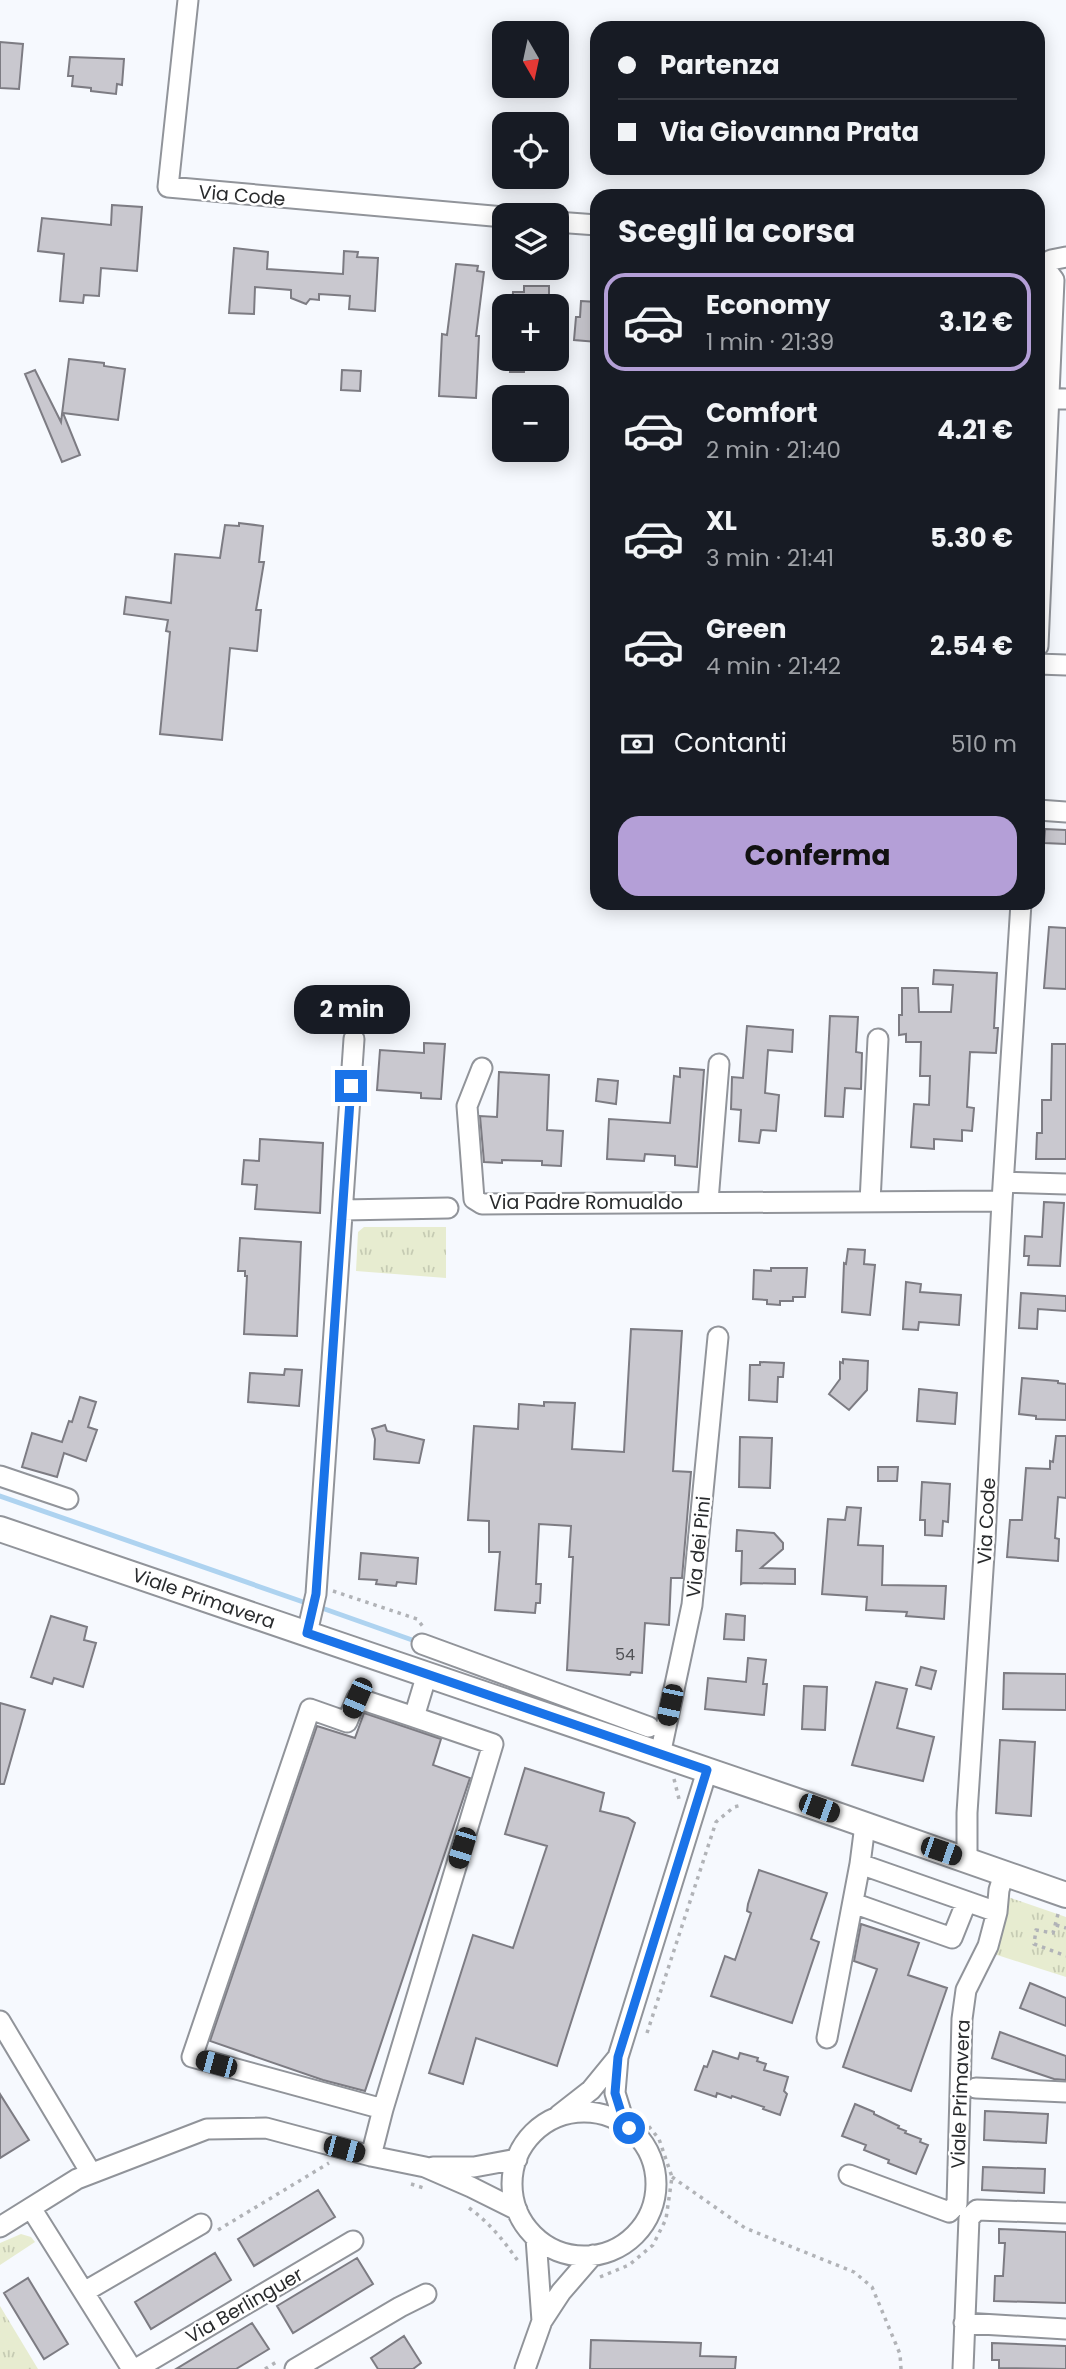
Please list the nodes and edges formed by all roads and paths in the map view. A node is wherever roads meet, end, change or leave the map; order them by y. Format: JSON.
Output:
{"nodes":[{"id":1,"x":188,"y":0,"type":"edge"},
{"id":2,"x":492,"y":216,"type":"edge"},
{"id":3,"x":569,"y":223,"type":"edge"},
{"id":4,"x":590,"y":224,"type":"edge"},
{"id":5,"x":1066,"y":257,"type":"edge"},
{"id":6,"x":1045,"y":264,"type":"edge"},
{"id":7,"x":1045,"y":270,"type":"edge"},
{"id":8,"x":1057,"y":398,"type":"edge"},
{"id":9,"x":1045,"y":456,"type":"edge"},
{"id":10,"x":1045,"y":664,"type":"edge"},
{"id":11,"x":1066,"y":665,"type":"edge"},
{"id":12,"x":1045,"y":810,"type":"edge"},
{"id":13,"x":1066,"y":812,"type":"edge"},
{"id":14,"x":1021,"y":910,"type":"edge"},
{"id":15,"x":354,"y":1039,"type":"dead end"},
{"id":16,"x":878,"y":1039,"type":"dead end"},
{"id":17,"x":719,"y":1064,"type":"dead end"},
{"id":18,"x":482,"y":1068,"type":"dead end"},
{"id":19,"x":1066,"y":1184,"type":"edge"},
{"id":20,"x":1003,"y":1191,"type":"junction"},
{"id":21,"x":708,"y":1201,"type":"junction"},
{"id":22,"x":870,"y":1202,"type":"junction"},
{"id":23,"x":449,"y":1208,"type":"dead end"},
{"id":24,"x":343,"y":1210,"type":"junction"},
{"id":25,"x":718,"y":1337,"type":"dead end"},
{"id":26,"x":0,"y":1476,"type":"edge"},
{"id":27,"x":68,"y":1499,"type":"dead end"},
{"id":28,"x":0,"y":1529,"type":"edge"},
{"id":29,"x":317,"y":1591,"type":"junction"},
{"id":30,"x":309,"y":1628,"type":"junction"},
{"id":31,"x":422,"y":1644,"type":"joint"},
{"id":32,"x":501,"y":1673,"type":"junction"},
{"id":33,"x":427,"y":1674,"type":"junction"},
{"id":34,"x":494,"y":1698,"type":"junction"},
{"id":35,"x":414,"y":1717,"type":"junction"},
{"id":36,"x":600,"y":1722,"type":"junction"},
{"id":37,"x":649,"y":1727,"type":"dead end"},
{"id":38,"x":660,"y":1755,"type":"junction"},
{"id":39,"x":707,"y":1770,"type":"junction"},
{"id":40,"x":747,"y":1804,"type":"dead end"},
{"id":41,"x":865,"y":1825,"type":"junction"},
{"id":42,"x":967,"y":1860,"type":"junction"},
{"id":43,"x":860,"y":1864,"type":"junction"},
{"id":44,"x":1004,"y":1874,"type":"junction"},
{"id":45,"x":853,"y":1903,"type":"junction"},
{"id":46,"x":966,"y":1903,"type":"junction"},
{"id":47,"x":1062,"y":1903,"type":"edge"},
{"id":48,"x":997,"y":1912,"type":"junction"},
{"id":49,"x":1056,"y":1925,"type":"junction"},
{"id":50,"x":1066,"y":1928,"type":"edge"},
{"id":51,"x":1066,"y":1956,"type":"edge"},
{"id":52,"x":0,"y":2021,"type":"edge"},
{"id":53,"x":645,"y":2037,"type":"dead end"},
{"id":54,"x":827,"y":2038,"type":"dead end"},
{"id":55,"x":618,"y":2057,"type":"junction"},
{"id":56,"x":975,"y":2088,"type":"dead end"},
{"id":57,"x":1066,"y":2092,"type":"edge"},
{"id":58,"x":383,"y":2109,"type":"junction"},
{"id":59,"x":632,"y":2119,"type":"junction"},
{"id":60,"x":552,"y":2120,"type":"junction"},
{"id":61,"x":371,"y":2156,"type":"junction"},
{"id":62,"x":517,"y":2159,"type":"junction"},
{"id":63,"x":329,"y":2163,"type":"dead end"},
{"id":64,"x":425,"y":2167,"type":"junction"},
{"id":65,"x":91,"y":2173,"type":"junction"},
{"id":66,"x":849,"y":2175,"type":"dead end"},
{"id":67,"x":672,"y":2177,"type":"junction"},
{"id":68,"x":406,"y":2183,"type":"dead end"},
{"id":69,"x":436,"y":2192,"type":"dead end"},
{"id":70,"x":461,"y":2203,"type":"dead end"},
{"id":71,"x":31,"y":2208,"type":"junction"},
{"id":72,"x":517,"y":2210,"type":"junction"},
{"id":73,"x":1066,"y":2213,"type":"edge"},
{"id":74,"x":0,"y":2227,"type":"edge"},
{"id":75,"x":207,"y":2229,"type":"joint"},
{"id":76,"x":536,"y":2238,"type":"junction"},
{"id":77,"x":353,"y":2241,"type":"dead end"},
{"id":78,"x":593,"y":2255,"type":"junction"},
{"id":79,"x":524,"y":2275,"type":"dead end"},
{"id":80,"x":594,"y":2281,"type":"dead end"},
{"id":81,"x":84,"y":2292,"type":"junction"},
{"id":82,"x":426,"y":2294,"type":"dead end"},
{"id":83,"x":542,"y":2321,"type":"junction"},
{"id":84,"x":964,"y":2323,"type":"junction"},
{"id":85,"x":1066,"y":2329,"type":"edge"},
{"id":86,"x":134,"y":2369,"type":"edge"},
{"id":87,"x":295,"y":2369,"type":"edge"},
{"id":88,"x":525,"y":2369,"type":"edge"},
{"id":89,"x":901,"y":2369,"type":"edge"},
{"id":90,"x":963,"y":2369,"type":"edge"}],
"edges":[{"from":1,"to":2,"type":"street","name":"Via Code"},
{"from":3,"to":4,"type":"street"},
{"from":5,"to":6,"type":"street"},
{"from":7,"to":8,"type":"street"},
{"from":8,"to":9,"type":"street"},
{"from":10,"to":11,"type":"street"},
{"from":12,"to":13,"type":"street"},
{"from":14,"to":20,"type":"street","name":"Via Code"},
{"from":15,"to":24,"type":"street"},
{"from":16,"to":22,"type":"street"},
{"from":17,"to":21,"type":"street","name":"Via Padre Romualdo"},
{"from":18,"to":21,"type":"street","name":"Via Padre Romualdo"},
{"from":19,"to":20,"type":"street"},
{"from":20,"to":22,"type":"street","name":"Via Padre Romualdo"},
{"from":20,"to":42,"type":"street","name":"Via Code"},
{"from":21,"to":22,"type":"street","name":"Via Padre Romualdo"},
{"from":23,"to":24,"type":"street"},
{"from":24,"to":29,"type":"street"},
{"from":25,"to":38,"type":"street","name":"Via dei Pini"},
{"from":26,"to":27,"type":"street"},
{"from":28,"to":30,"type":"main road","name":"Viale Primavera"},
{"from":29,"to":30,"type":"street"},
{"from":29,"to":31,"type":"path"},
{"from":30,"to":33,"type":"main road","name":"Viale Primavera"},
{"from":31,"to":32,"type":"street"},
{"from":32,"to":34,"type":"street"},
{"from":32,"to":36,"type":"street"},
{"from":33,"to":34,"type":"main road","name":"Viale Primavera"},
{"from":33,"to":35,"type":"street"},
{"from":34,"to":36,"type":"main road","name":"Viale Primavera"},
{"from":35,"to":58,"type":"street"},
{"from":35,"to":58,"type":"street"},
{"from":36,"to":37,"type":"street"},
{"from":36,"to":38,"type":"main road","name":"Viale Primavera"},
{"from":38,"to":39,"type":"main road","name":"Viale Primavera"},
{"from":39,"to":41,"type":"main road","name":"Viale Primavera"},
{"from":39,"to":55,"type":"street"},
{"from":40,"to":53,"type":"path"},
{"from":41,"to":42,"type":"main road","name":"Viale Primavera"},
{"from":41,"to":43,"type":"street"},
{"from":42,"to":44,"type":"main road","name":"Viale Primavera"},
{"from":43,"to":45,"type":"street"},
{"from":43,"to":46,"type":"street"},
{"from":44,"to":47,"type":"main road","name":"Viale Primavera"},
{"from":44,"to":48,"type":"street","name":"Viale Primavera"},
{"from":45,"to":46,"type":"street"},
{"from":45,"to":54,"type":"street"},
{"from":46,"to":48,"type":"street"},
{"from":47,"to":49,"type":"path"},
{"from":48,"to":66,"type":"street","name":"Viale Primavera"},
{"from":49,"to":50,"type":"path"},
{"from":49,"to":51,"type":"path"},
{"from":52,"to":65,"type":"street"},
{"from":55,"to":59,"type":"street"},
{"from":55,"to":60,"type":"street"},
{"from":56,"to":57,"type":"street","name":"Viale Primavera"},
{"from":58,"to":61,"type":"street"},
{"from":59,"to":60,"type":"street"},
{"from":59,"to":67,"type":"path"},
{"from":59,"to":78,"type":"street"},
{"from":60,"to":62,"type":"street"},
{"from":61,"to":64,"type":"street"},
{"from":61,"to":65,"type":"street"},
{"from":62,"to":64,"type":"street"},
{"from":62,"to":72,"type":"street"},
{"from":63,"to":75,"type":"path"},
{"from":64,"to":72,"type":"street"},
{"from":65,"to":71,"type":"street"},
{"from":67,"to":80,"type":"path"},
{"from":67,"to":89,"type":"path"},
{"from":68,"to":69,"type":"path"},
{"from":70,"to":79,"type":"path"},
{"from":71,"to":74,"type":"street"},
{"from":71,"to":81,"type":"street"},
{"from":72,"to":76,"type":"street"},
{"from":73,"to":84,"type":"street"},
{"from":75,"to":81,"type":"street"},
{"from":76,"to":78,"type":"street"},
{"from":76,"to":83,"type":"street"},
{"from":77,"to":86,"type":"street","name":"Via Berlinguer"},
{"from":78,"to":83,"type":"street"},
{"from":81,"to":86,"type":"street"},
{"from":82,"to":87,"type":"street"},
{"from":83,"to":88,"type":"street"},
{"from":84,"to":85,"type":"street"},
{"from":84,"to":90,"type":"street"}]}
